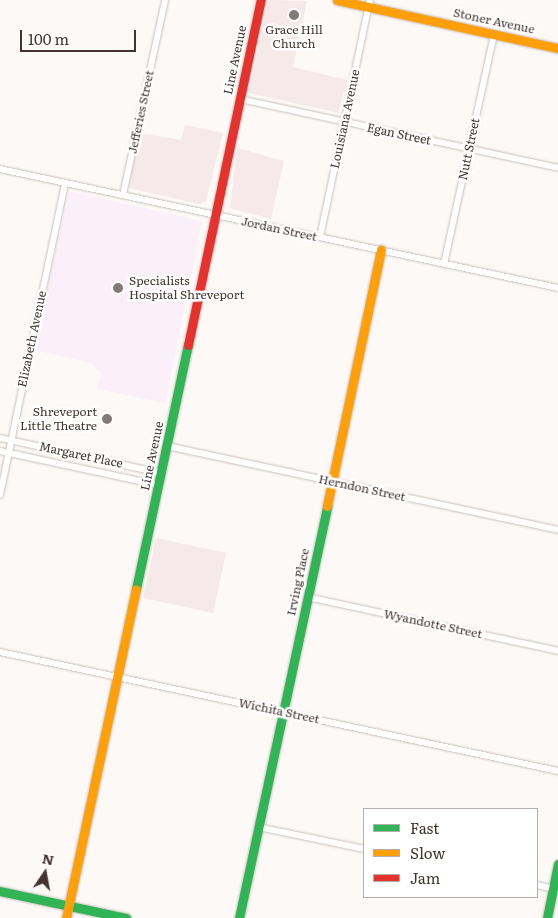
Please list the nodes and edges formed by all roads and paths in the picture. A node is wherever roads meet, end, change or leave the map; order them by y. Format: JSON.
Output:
{"nodes":[{"id":1,"x":165,"y":0,"type":"edge"},
{"id":2,"x":261,"y":0,"type":"edge"},
{"id":3,"x":338,"y":0,"type":"edge"},
{"id":4,"x":369,"y":4,"type":"edge"},
{"id":5,"x":494,"y":34,"type":"junction"},
{"id":6,"x":558,"y":48,"type":"edge"},
{"id":7,"x":240,"y":99,"type":"junction"},
{"id":8,"x":344,"y":122,"type":"junction"},
{"id":9,"x":469,"y":149,"type":"junction"},
{"id":10,"x":558,"y":168,"type":"edge"},
{"id":11,"x":0,"y":169,"type":"edge"},
{"id":12,"x":65,"y":183,"type":"junction"},
{"id":13,"x":123,"y":195,"type":"junction"},
{"id":14,"x":215,"y":215,"type":"junction"},
{"id":15,"x":320,"y":237,"type":"junction"},
{"id":16,"x":381,"y":250,"type":"junction"},
{"id":17,"x":444,"y":264,"type":"junction"},
{"id":18,"x":558,"y":288,"type":"edge"},
{"id":19,"x":0,"y":438,"type":"edge"},
{"id":20,"x":10,"y":440,"type":"junction"},
{"id":21,"x":167,"y":446,"type":"junction"},
{"id":22,"x":0,"y":451,"type":"edge"},
{"id":23,"x":8,"y":453,"type":"junction"},
{"id":24,"x":161,"y":473,"type":"junction"},
{"id":25,"x":332,"y":481,"type":"junction"},
{"id":26,"x":158,"y":485,"type":"junction"},
{"id":27,"x":0,"y":495,"type":"edge"},
{"id":28,"x":558,"y":530,"type":"edge"},
{"id":29,"x":307,"y":597,"type":"junction"},
{"id":30,"x":558,"y":651,"type":"edge"},
{"id":31,"x":0,"y":652,"type":"edge"},
{"id":32,"x":118,"y":677,"type":"junction"},
{"id":33,"x":283,"y":712,"type":"junction"},
{"id":34,"x":558,"y":771,"type":"edge"},
{"id":35,"x":258,"y":826,"type":"junction"},
{"id":36,"x":363,"y":849,"type":"edge"},
{"id":37,"x":558,"y":864,"type":"edge"},
{"id":38,"x":538,"y":886,"type":"edge"},
{"id":39,"x":555,"y":889,"type":"edge"},
{"id":40,"x":0,"y":891,"type":"edge"},
{"id":41,"x":69,"y":906,"type":"junction"},
{"id":42,"x":66,"y":918,"type":"edge"},
{"id":43,"x":126,"y":918,"type":"edge"},
{"id":44,"x":239,"y":918,"type":"edge"},
{"id":45,"x":547,"y":918,"type":"edge"}],
"edges":[{"from":1,"to":13,"type":"street","name":"Jefferies Street"},
{"from":2,"to":7,"type":"street","name":"Line Avenue"},
{"from":3,"to":4,"type":"street","name":"Stoner Avenue"},
{"from":4,"to":5,"type":"street","name":"Stoner Avenue"},
{"from":4,"to":8,"type":"street","name":"Louisiana Avenue"},
{"from":5,"to":6,"type":"street","name":"Stoner Avenue"},
{"from":5,"to":9,"type":"street","name":"Nutt Street"},
{"from":7,"to":8,"type":"street","name":"Egan Street"},
{"from":7,"to":14,"type":"street","name":"Line Avenue"},
{"from":8,"to":9,"type":"street","name":"Egan Street"},
{"from":8,"to":15,"type":"street","name":"Louisiana Avenue"},
{"from":9,"to":10,"type":"street","name":"Egan Street"},
{"from":9,"to":17,"type":"street","name":"Nutt Street"},
{"from":11,"to":12,"type":"street","name":"Jordan Street"},
{"from":12,"to":13,"type":"street","name":"Jordan Street"},
{"from":12,"to":20,"type":"street","name":"Elizabeth Avenue"},
{"from":13,"to":14,"type":"street","name":"Jordan Street"},
{"from":14,"to":15,"type":"street","name":"Jordan Street"},
{"from":14,"to":21,"type":"street","name":"Line Avenue"},
{"from":15,"to":16,"type":"street","name":"Jordan Street"},
{"from":16,"to":17,"type":"street","name":"Jordan Street"},
{"from":16,"to":25,"type":"street","name":"Irving Place"},
{"from":17,"to":18,"type":"street","name":"Jordan Street"},
{"from":19,"to":20,"type":"street","name":"Margaret Place"},
{"from":20,"to":23,"type":"street","name":"Elizabeth Avenue"},
{"from":20,"to":24,"type":"street","name":"Margaret Place"},
{"from":21,"to":24,"type":"street","name":"Line Avenue"},
{"from":21,"to":25,"type":"street","name":"Herndon Street"},
{"from":22,"to":23,"type":"street","name":"Margaret Place"},
{"from":23,"to":26,"type":"street","name":"Margaret Place"},
{"from":23,"to":27,"type":"street","name":"Elizabeth Avenue"},
{"from":24,"to":26,"type":"street","name":"Line Avenue"},
{"from":25,"to":28,"type":"street","name":"Herndon Street"},
{"from":25,"to":29,"type":"street","name":"Irving Place"},
{"from":26,"to":32,"type":"street","name":"Line Avenue"},
{"from":29,"to":30,"type":"street","name":"Wyandotte Street"},
{"from":29,"to":33,"type":"street","name":"Irving Place"},
{"from":31,"to":32,"type":"street","name":"Wichita Street"},
{"from":32,"to":33,"type":"street","name":"Wichita Street"},
{"from":32,"to":41,"type":"street","name":"Line Avenue"},
{"from":33,"to":34,"type":"street","name":"Wichita Street"},
{"from":33,"to":35,"type":"street","name":"Irving Place"},
{"from":35,"to":36,"type":"street"},
{"from":35,"to":44,"type":"street","name":"Irving Place"},
{"from":37,"to":39,"type":"street"},
{"from":38,"to":39,"type":"street"},
{"from":39,"to":45,"type":"street"},
{"from":40,"to":41,"type":"street"},
{"from":41,"to":42,"type":"street","name":"Line Avenue"},
{"from":41,"to":43,"type":"street"}]}
